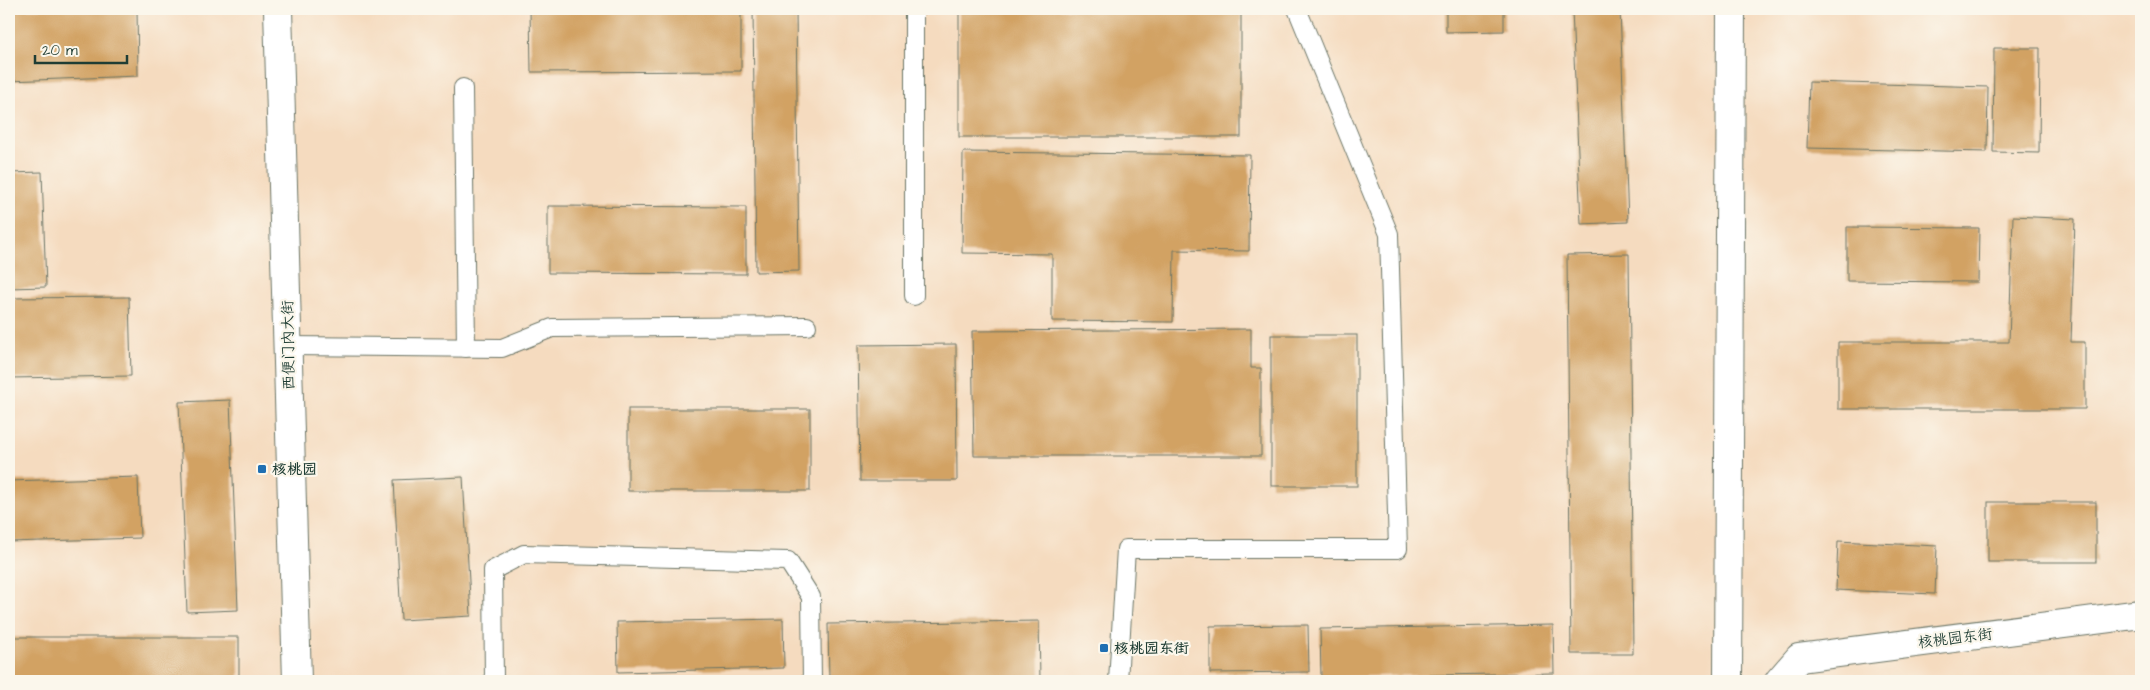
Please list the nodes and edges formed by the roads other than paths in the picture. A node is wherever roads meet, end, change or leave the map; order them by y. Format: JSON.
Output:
{"nodes":[{"id":1,"x":278,"y":9,"type":"edge"},
{"id":2,"x":914,"y":9,"type":"edge"},
{"id":3,"x":1297,"y":9,"type":"edge"},
{"id":4,"x":1731,"y":9,"type":"edge"},
{"id":5,"x":463,"y":88,"type":"dead end"},
{"id":6,"x":914,"y":296,"type":"dead end"},
{"id":7,"x":807,"y":326,"type":"dead end"},
{"id":8,"x":289,"y":346,"type":"junction"},
{"id":9,"x":466,"y":348,"type":"junction"},
{"id":10,"x":2141,"y":614,"type":"edge"},
{"id":11,"x":297,"y":681,"type":"edge"},
{"id":12,"x":494,"y":681,"type":"edge"},
{"id":13,"x":812,"y":681,"type":"edge"},
{"id":14,"x":1118,"y":681,"type":"edge"},
{"id":15,"x":1728,"y":681,"type":"edge"},
{"id":16,"x":1779,"y":681,"type":"edge"}],
"edges":[{"from":1,"to":8,"type":"street","name":"西便门内大街"},
{"from":2,"to":6,"type":"lane"},
{"from":3,"to":14,"type":"lane"},
{"from":4,"to":15,"type":"street"},
{"from":5,"to":9,"type":"lane"},
{"from":7,"to":9,"type":"lane"},
{"from":8,"to":9,"type":"lane"},
{"from":8,"to":11,"type":"street","name":"西便门内大街"},
{"from":10,"to":16,"type":"street","name":"核桃园东街"},
{"from":12,"to":13,"type":"lane"}]}
